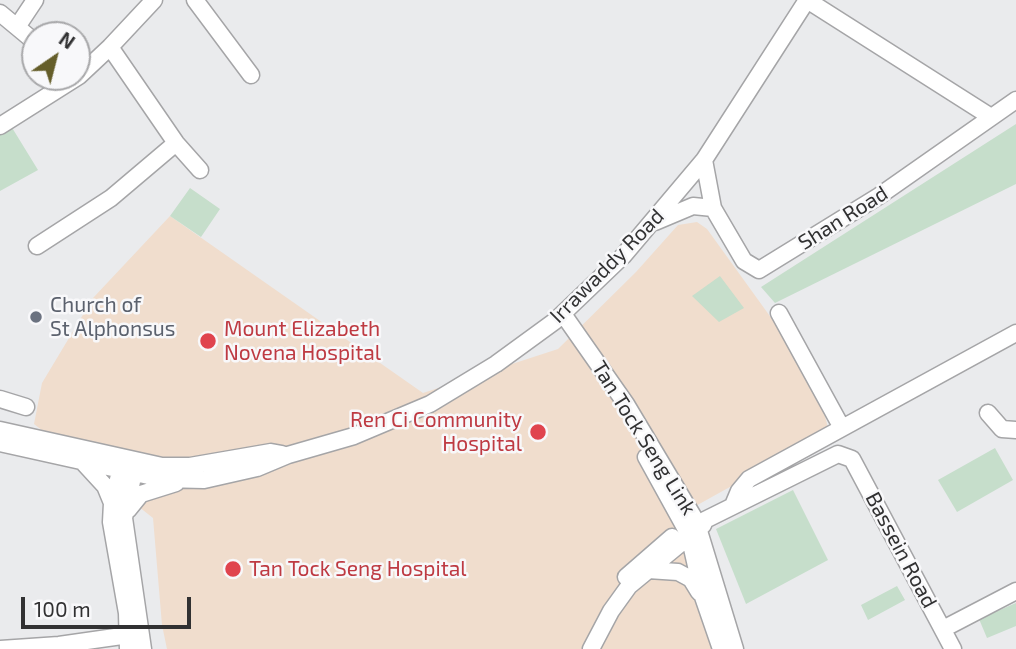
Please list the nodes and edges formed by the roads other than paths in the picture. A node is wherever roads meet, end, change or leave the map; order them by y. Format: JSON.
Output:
{"nodes":[{"id":1,"x":35,"y":0,"type":"edge"},
{"id":2,"x":154,"y":0,"type":"edge"},
{"id":3,"x":195,"y":0,"type":"edge"},
{"id":4,"x":807,"y":0,"type":"edge"},
{"id":5,"x":0,"y":13,"type":"edge"},
{"id":6,"x":17,"y":27,"type":"junction"},
{"id":7,"x":21,"y":30,"type":"edge"},
{"id":8,"x":110,"y":47,"type":"junction"},
{"id":9,"x":91,"y":64,"type":"edge"},
{"id":10,"x":251,"y":75,"type":"dead end"},
{"id":11,"x":54,"y":91,"type":"edge"},
{"id":12,"x":1016,"y":100,"type":"edge"},
{"id":13,"x":991,"y":117,"type":"junction"},
{"id":14,"x":0,"y":126,"type":"edge"},
{"id":15,"x":176,"y":143,"type":"junction"},
{"id":16,"x":704,"y":160,"type":"junction"},
{"id":17,"x":200,"y":170,"type":"dead end"},
{"id":18,"x":713,"y":208,"type":"junction"},
{"id":19,"x":652,"y":223,"type":"junction"},
{"id":20,"x":37,"y":246,"type":"dead end"},
{"id":21,"x":779,"y":313,"type":"dead end"},
{"id":22,"x":559,"y":317,"type":"junction"},
{"id":23,"x":1016,"y":333,"type":"edge"},
{"id":24,"x":0,"y":399,"type":"edge"},
{"id":25,"x":26,"y":407,"type":"dead end"},
{"id":26,"x":988,"y":413,"type":"dead end"},
{"id":27,"x":842,"y":428,"type":"junction"},
{"id":28,"x":0,"y":430,"type":"edge"},
{"id":29,"x":1016,"y":430,"type":"edge"},
{"id":30,"x":0,"y":443,"type":"edge"},
{"id":31,"x":288,"y":455,"type":"junction"},
{"id":32,"x":80,"y":460,"type":"junction"},
{"id":33,"x":129,"y":465,"type":"junction"},
{"id":34,"x":178,"y":482,"type":"junction"},
{"id":35,"x":112,"y":503,"type":"junction"},
{"id":36,"x":734,"y":503,"type":"junction"},
{"id":37,"x":124,"y":518,"type":"junction"},
{"id":38,"x":695,"y":526,"type":"junction"},
{"id":39,"x":648,"y":570,"type":"junction"},
{"id":40,"x":1016,"y":591,"type":"edge"},
{"id":41,"x":703,"y":597,"type":"junction"},
{"id":42,"x":943,"y":629,"type":"junction"},
{"id":43,"x":135,"y":642,"type":"edge"},
{"id":44,"x":0,"y":649,"type":"edge"},
{"id":45,"x":581,"y":649,"type":"edge"},
{"id":46,"x":591,"y":649,"type":"edge"},
{"id":47,"x":721,"y":649,"type":"edge"},
{"id":48,"x":736,"y":649,"type":"edge"},
{"id":49,"x":953,"y":649,"type":"edge"}],
"edges":[{"from":1,"to":6,"type":"street"},
{"from":2,"to":8,"type":"street"},
{"from":3,"to":10,"type":"street"},
{"from":4,"to":13,"type":"street"},
{"from":4,"to":16,"type":"street","name":"Irrawaddy Road"},
{"from":5,"to":6,"type":"street"},
{"from":6,"to":7,"type":"street"},
{"from":8,"to":9,"type":"street"},
{"from":8,"to":15,"type":"street"},
{"from":11,"to":14,"type":"street"},
{"from":12,"to":13,"type":"street","name":"Shan Road"},
{"from":13,"to":18,"type":"street","name":"Shan Road"},
{"from":15,"to":17,"type":"street"},
{"from":15,"to":20,"type":"street"},
{"from":16,"to":18,"type":"street","name":"Shan Road"},
{"from":16,"to":19,"type":"street","name":"Irrawaddy Road"},
{"from":18,"to":19,"type":"street"},
{"from":19,"to":22,"type":"street","name":"Irrawaddy Road"},
{"from":21,"to":27,"type":"street"},
{"from":22,"to":31,"type":"street","name":"Irrawaddy Road"},
{"from":22,"to":38,"type":"street","name":"Tan Tock Seng Link"},
{"from":23,"to":27,"type":"street"},
{"from":24,"to":25,"type":"street"},
{"from":26,"to":29,"type":"street"},
{"from":27,"to":36,"type":"street"},
{"from":28,"to":33,"type":"street","name":"Irrawaddy Road"},
{"from":30,"to":32,"type":"street","name":"Irrawaddy Road"},
{"from":31,"to":33,"type":"street","name":"Irrawaddy Road"},
{"from":31,"to":34,"type":"street","name":"Irrawaddy Road"},
{"from":32,"to":33,"type":"street","name":"Irrawaddy Road"},
{"from":32,"to":35,"type":"street"},
{"from":33,"to":34,"type":"street","name":"Irrawaddy Road"},
{"from":33,"to":35,"type":"street"},
{"from":33,"to":37,"type":"street"},
{"from":34,"to":37,"type":"street"},
{"from":35,"to":43,"type":"street"},
{"from":36,"to":38,"type":"street"},
{"from":36,"to":42,"type":"street","name":"Bassein Road"},
{"from":37,"to":43,"type":"street"},
{"from":38,"to":39,"type":"street"},
{"from":38,"to":41,"type":"street","name":"Tan Tock Seng Link"},
{"from":38,"to":45,"type":"street"},
{"from":38,"to":48,"type":"street","name":"Tan Tock Seng Link"},
{"from":39,"to":41,"type":"street","name":"Tan Tock Seng Link"},
{"from":39,"to":46,"type":"street"},
{"from":40,"to":42,"type":"street"},
{"from":41,"to":47,"type":"street","name":"Tan Tock Seng Link"},
{"from":42,"to":49,"type":"street","name":"Bassein Road"},
{"from":43,"to":44,"type":"street"}]}
